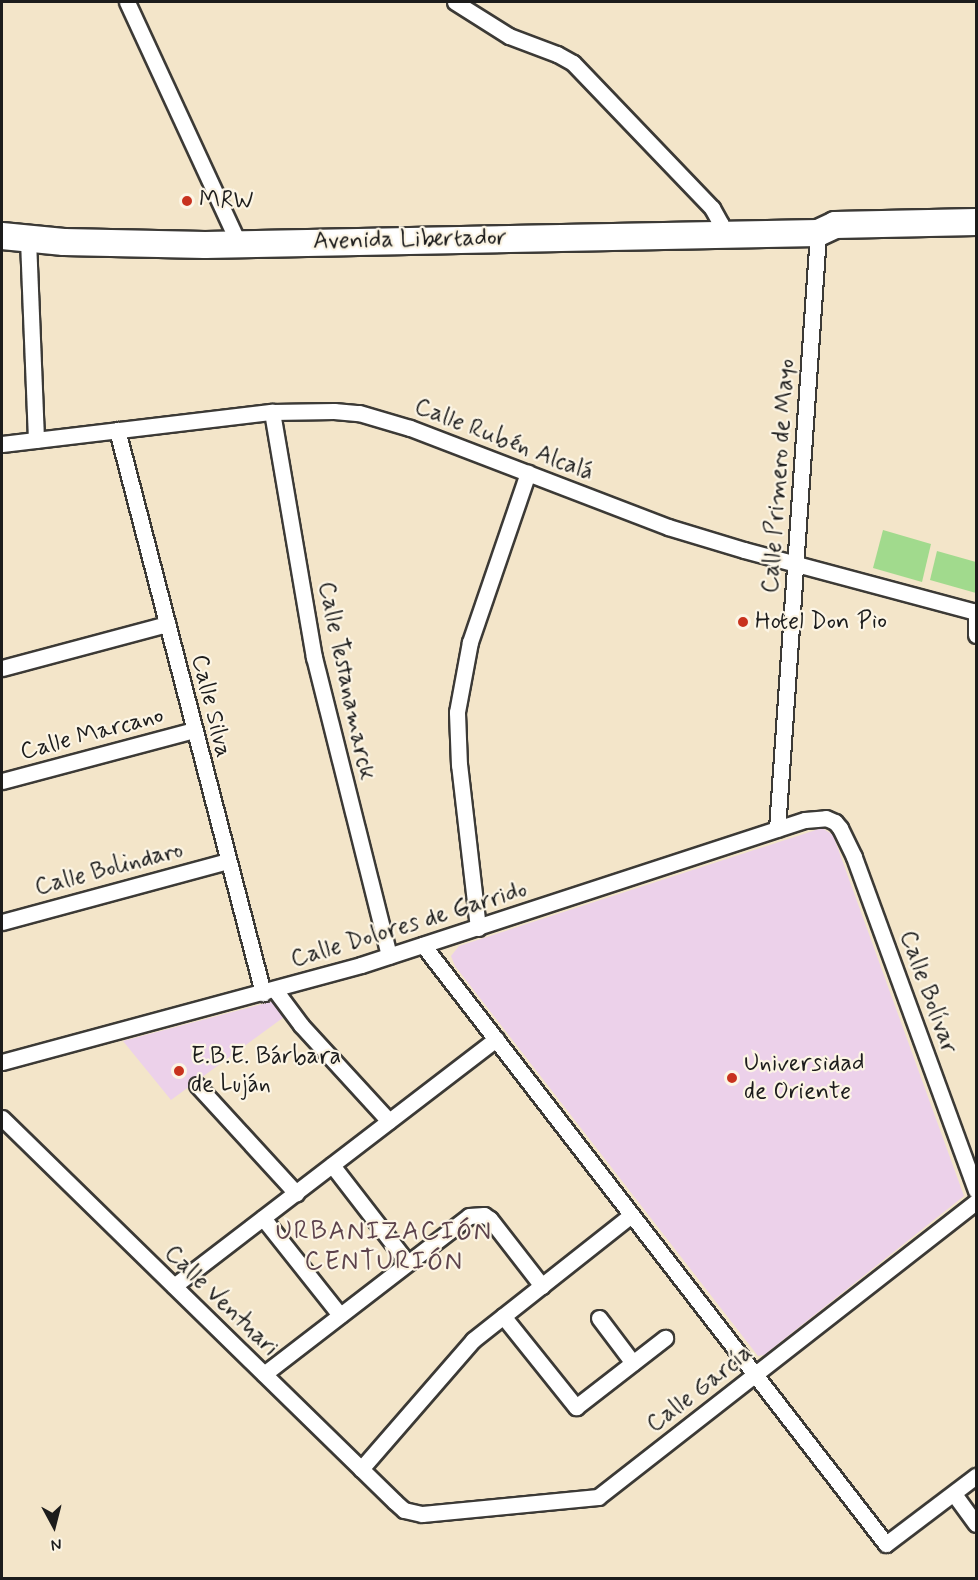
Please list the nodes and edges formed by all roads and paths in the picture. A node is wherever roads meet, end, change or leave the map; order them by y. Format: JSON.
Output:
{"nodes":[{"id":1,"x":127,"y":2,"type":"edge"},
{"id":2,"x":455,"y":2,"type":"edge"},
{"id":3,"x":976,"y":222,"type":"edge"},
{"id":4,"x":818,"y":233,"type":"junction"},
{"id":5,"x":723,"y":235,"type":"junction"},
{"id":6,"x":2,"y":236,"type":"edge"},
{"id":7,"x":976,"y":239,"type":"edge"},
{"id":8,"x":28,"y":240,"type":"junction"},
{"id":9,"x":239,"y":244,"type":"junction"},
{"id":10,"x":272,"y":412,"type":"junction"},
{"id":11,"x":117,"y":430,"type":"junction"},
{"id":12,"x":36,"y":440,"type":"junction"},
{"id":13,"x":2,"y":444,"type":"edge"},
{"id":14,"x":528,"y":473,"type":"junction"},
{"id":15,"x":796,"y":563,"type":"junction"},
{"id":16,"x":976,"y":611,"type":"edge"},
{"id":17,"x":167,"y":624,"type":"junction"},
{"id":18,"x":976,"y":635,"type":"edge"},
{"id":19,"x":2,"y":668,"type":"edge"},
{"id":20,"x":194,"y":729,"type":"junction"},
{"id":21,"x":2,"y":782,"type":"edge"},
{"id":22,"x":826,"y":818,"type":"joint"},
{"id":23,"x":777,"y":829,"type":"junction"},
{"id":24,"x":228,"y":861,"type":"junction"},
{"id":25,"x":2,"y":921,"type":"edge"},
{"id":26,"x":478,"y":928,"type":"junction"},
{"id":27,"x":423,"y":945,"type":"junction"},
{"id":28,"x":389,"y":956,"type":"junction"},
{"id":29,"x":269,"y":991,"type":"junction"},
{"id":30,"x":496,"y":1039,"type":"junction"},
{"id":31,"x":2,"y":1062,"type":"edge"},
{"id":32,"x":197,"y":1085,"type":"dead end"},
{"id":33,"x":2,"y":1118,"type":"edge"},
{"id":34,"x":389,"y":1121,"type":"junction"},
{"id":35,"x":332,"y":1165,"type":"junction"},
{"id":36,"x":976,"y":1190,"type":"edge"},
{"id":37,"x":296,"y":1193,"type":"junction"},
{"id":38,"x":976,"y":1202,"type":"edge"},
{"id":39,"x":631,"y":1215,"type":"junction"},
{"id":40,"x":263,"y":1218,"type":"junction"},
{"id":41,"x":407,"y":1262,"type":"junction"},
{"id":42,"x":174,"y":1286,"type":"junction"},
{"id":43,"x":542,"y":1286,"type":"junction"},
{"id":44,"x":340,"y":1315,"type":"junction"},
{"id":45,"x":503,"y":1316,"type":"junction"},
{"id":46,"x":599,"y":1318,"type":"dead end"},
{"id":47,"x":665,"y":1338,"type":"dead end"},
{"id":48,"x":633,"y":1363,"type":"junction"},
{"id":49,"x":264,"y":1374,"type":"junction"},
{"id":50,"x":755,"y":1375,"type":"junction"},
{"id":51,"x":362,"y":1469,"type":"junction"},
{"id":52,"x":976,"y":1476,"type":"edge"},
{"id":53,"x":954,"y":1494,"type":"junction"},
{"id":54,"x":412,"y":1513,"type":"joint"},
{"id":55,"x":976,"y":1524,"type":"edge"}],
"edges":[{"from":1,"to":9,"type":"street"},
{"from":2,"to":5,"type":"street"},
{"from":3,"to":4,"type":"highway","name":"Avenida Libertador"},
{"from":4,"to":5,"type":"highway","name":"Avenida Libertador"},
{"from":4,"to":7,"type":"highway","name":"Avenida Libertador"},
{"from":4,"to":15,"type":"street","name":"Calle Primero de Mayo"},
{"from":5,"to":9,"type":"highway","name":"Avenida Libertador"},
{"from":6,"to":8,"type":"highway","name":"Avenida Libertador"},
{"from":8,"to":9,"type":"highway","name":"Avenida Libertador"},
{"from":8,"to":12,"type":"street"},
{"from":10,"to":11,"type":"street","name":"Calle Rubén Alcalá"},
{"from":10,"to":14,"type":"street","name":"Calle Rubén Alcalá"},
{"from":10,"to":28,"type":"street","name":"Calle Testanamarck"},
{"from":11,"to":12,"type":"street","name":"Calle Rubén Alcalá"},
{"from":11,"to":17,"type":"street","name":"Calle Silva"},
{"from":12,"to":13,"type":"street","name":"Calle Rubén Alcalá"},
{"from":14,"to":15,"type":"street","name":"Calle Rubén Alcalá"},
{"from":14,"to":26,"type":"street"},
{"from":15,"to":16,"type":"street","name":"Calle Rubén Alcalá"},
{"from":15,"to":23,"type":"street","name":"Calle Primero de Mayo"},
{"from":16,"to":18,"type":"street"},
{"from":17,"to":19,"type":"street"},
{"from":17,"to":20,"type":"street","name":"Calle Silva"},
{"from":20,"to":21,"type":"street","name":"Calle Marcano"},
{"from":20,"to":24,"type":"street","name":"Calle Silva"},
{"from":22,"to":23,"type":"street","name":"Calle Dolores de Garrido"},
{"from":22,"to":36,"type":"street","name":"Calle Bolívar"},
{"from":23,"to":26,"type":"street","name":"Calle Dolores de Garrido"},
{"from":24,"to":25,"type":"street","name":"Calle Bolindaro"},
{"from":24,"to":29,"type":"street","name":"Calle Silva"},
{"from":26,"to":27,"type":"street","name":"Calle Dolores de Garrido"},
{"from":27,"to":28,"type":"street","name":"Calle Dolores de Garrido"},
{"from":27,"to":30,"type":"street"},
{"from":28,"to":29,"type":"street","name":"Calle Dolores de Garrido"},
{"from":29,"to":31,"type":"street","name":"Calle Dolores de Garrido"},
{"from":29,"to":34,"type":"street"},
{"from":30,"to":34,"type":"street"},
{"from":30,"to":39,"type":"street"},
{"from":32,"to":37,"type":"street"},
{"from":33,"to":42,"type":"street","name":"Calle Ventuari"},
{"from":34,"to":35,"type":"street"},
{"from":35,"to":37,"type":"street"},
{"from":35,"to":41,"type":"street"},
{"from":37,"to":40,"type":"street"},
{"from":38,"to":50,"type":"street","name":"Calle García"},
{"from":39,"to":43,"type":"street"},
{"from":39,"to":50,"type":"street"},
{"from":40,"to":42,"type":"street"},
{"from":40,"to":44,"type":"street"},
{"from":41,"to":43,"type":"street"},
{"from":41,"to":44,"type":"street"},
{"from":42,"to":49,"type":"street","name":"Calle Ventuari"},
{"from":43,"to":45,"type":"street"},
{"from":44,"to":49,"type":"street"},
{"from":45,"to":48,"type":"street"},
{"from":45,"to":51,"type":"street"},
{"from":46,"to":48,"type":"street"},
{"from":47,"to":48,"type":"street"},
{"from":49,"to":51,"type":"street","name":"Calle Ventuari"},
{"from":50,"to":53,"type":"street"},
{"from":50,"to":54,"type":"street","name":"Calle García"},
{"from":51,"to":54,"type":"street","name":"Calle Ventuari"},
{"from":52,"to":53,"type":"street"},
{"from":53,"to":55,"type":"street"}]}
